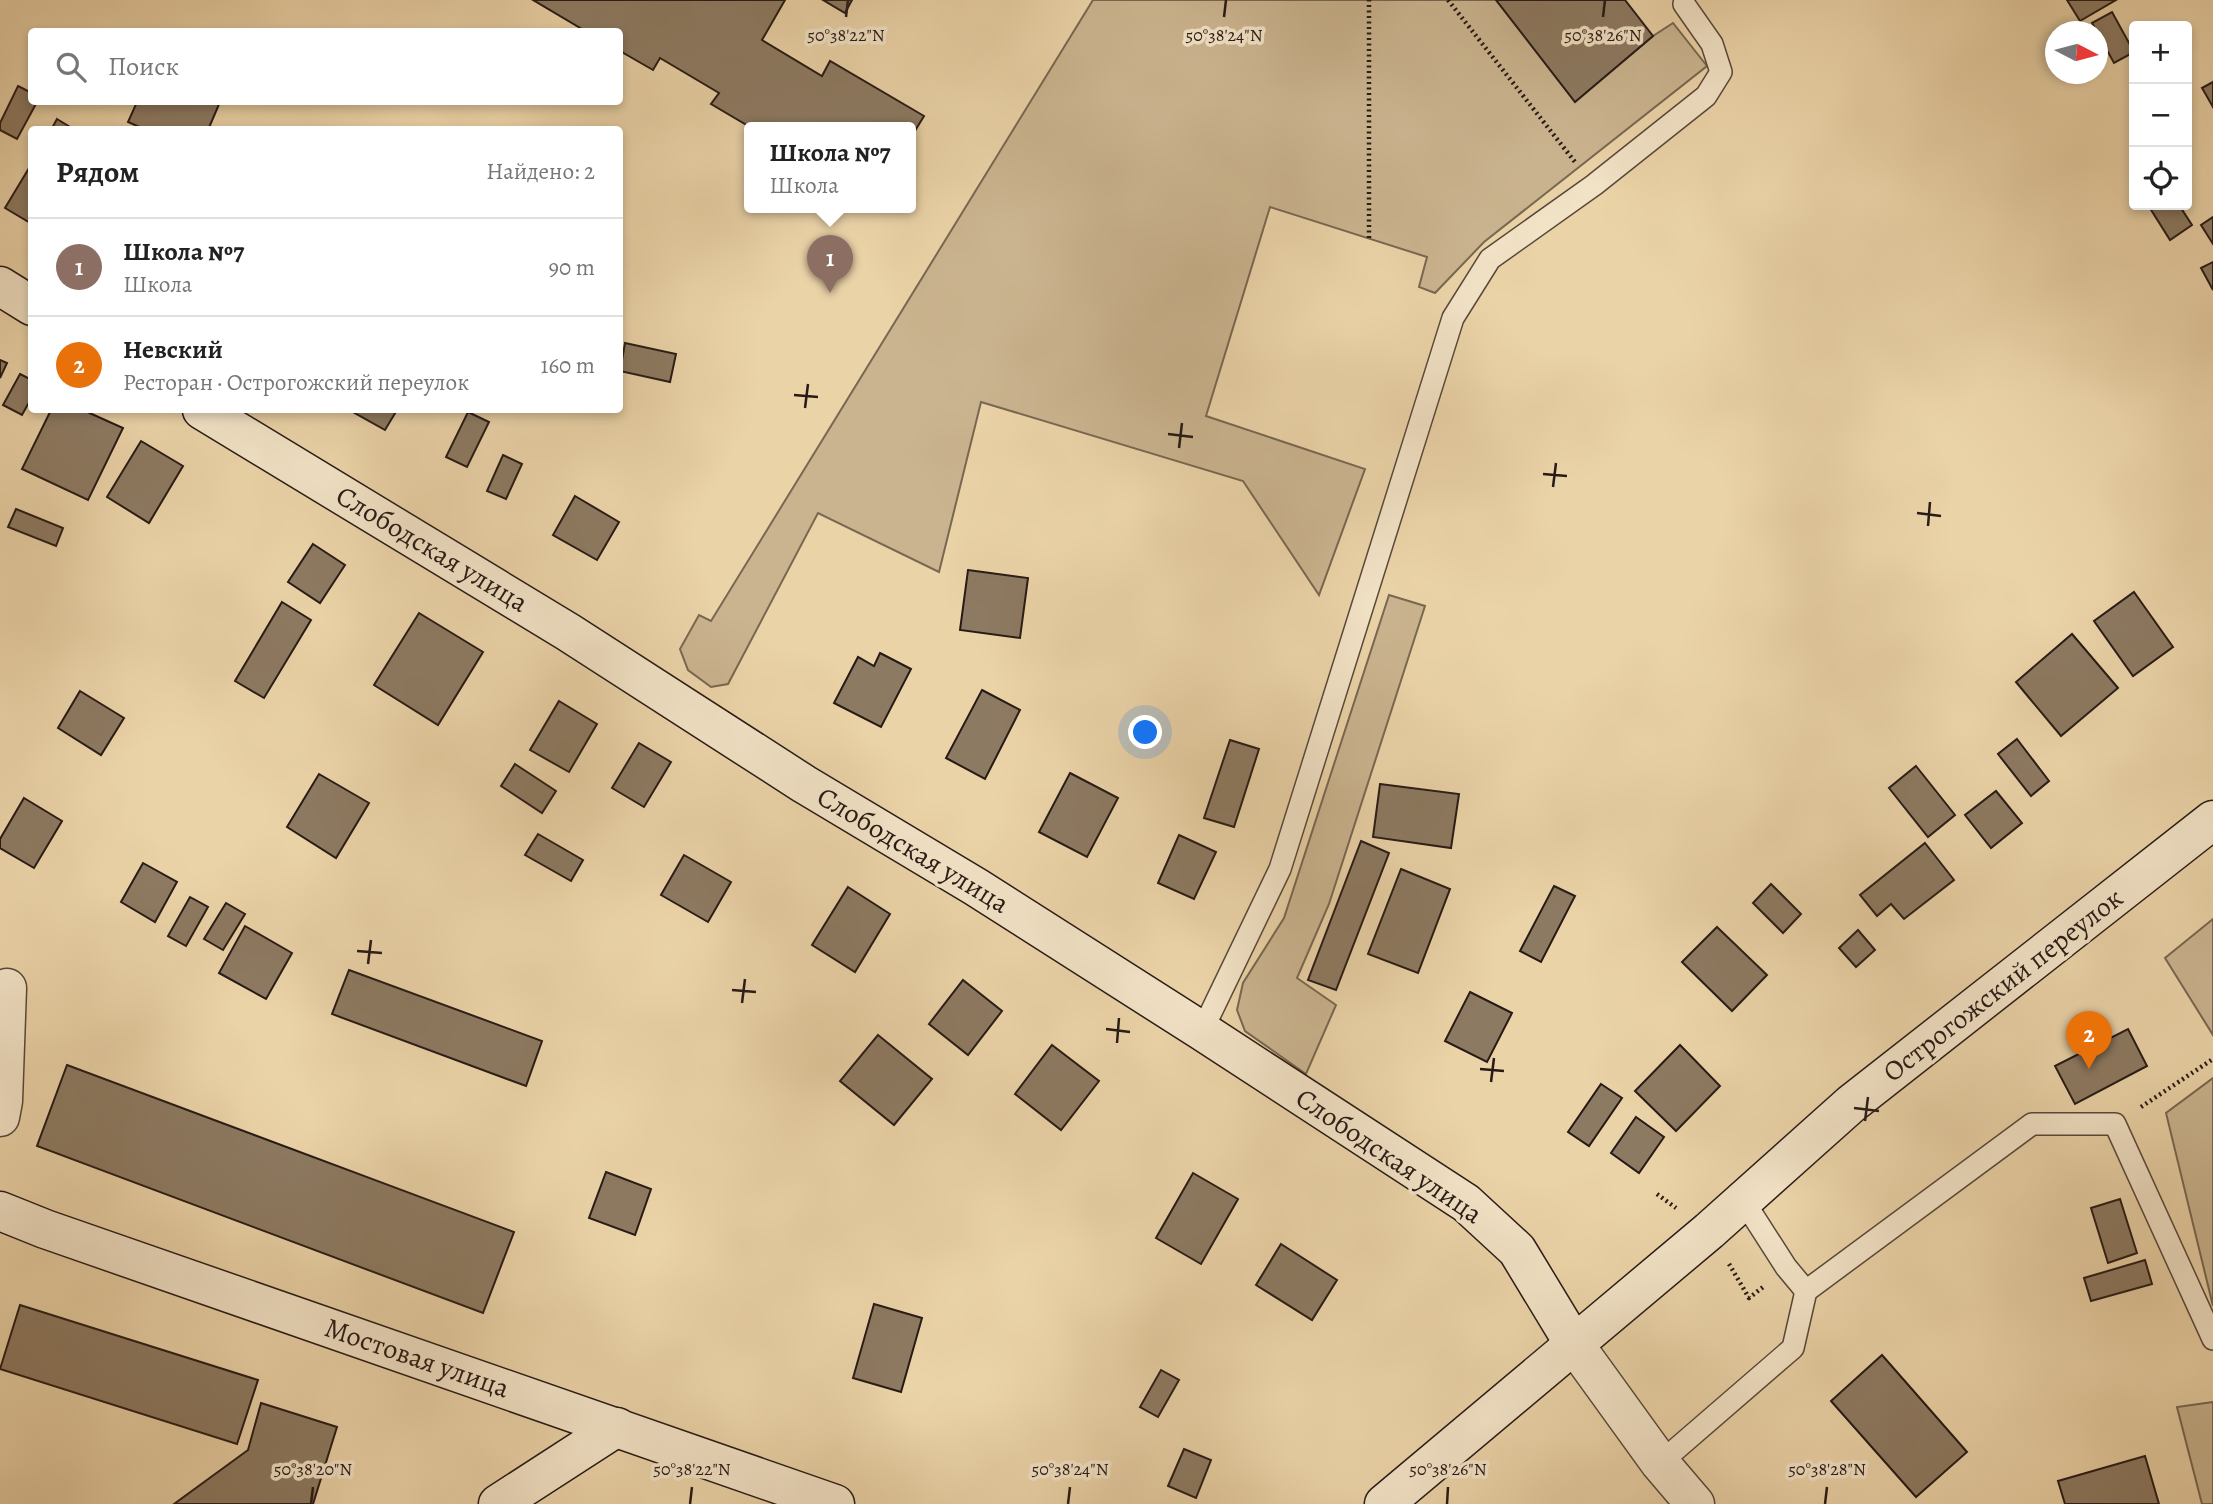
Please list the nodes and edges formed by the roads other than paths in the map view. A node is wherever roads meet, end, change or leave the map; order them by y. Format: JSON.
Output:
{"nodes":[{"id":1,"x":1684,"y":4,"type":"dead end"},
{"id":2,"x":0,"y":286,"type":"edge"},
{"id":3,"x":28,"y":304,"type":"edge"},
{"id":4,"x":207,"y":413,"type":"edge"},
{"id":5,"x":2213,"y":820,"type":"edge"},
{"id":6,"x":7,"y":988,"type":"dead end"},
{"id":7,"x":1202,"y":1031,"type":"junction"},
{"id":8,"x":0,"y":1117,"type":"edge"},
{"id":9,"x":1743,"y":1200,"type":"junction"},
{"id":10,"x":0,"y":1211,"type":"edge"},
{"id":11,"x":1807,"y":1291,"type":"junction"},
{"id":12,"x":2213,"y":1339,"type":"edge"},
{"id":13,"x":1574,"y":1344,"type":"junction"},
{"id":14,"x":617,"y":1427,"type":"junction"},
{"id":15,"x":1660,"y":1463,"type":"junction"},
{"id":16,"x":498,"y":1504,"type":"edge"},
{"id":17,"x":835,"y":1504,"type":"edge"},
{"id":18,"x":1384,"y":1504,"type":"edge"},
{"id":19,"x":1695,"y":1504,"type":"edge"}],
"edges":[{"from":1,"to":7,"type":"lane"},
{"from":2,"to":3,"type":"street"},
{"from":4,"to":7,"type":"street","name":"Слободская улица"},
{"from":5,"to":9,"type":"street","name":"Острогожский переулок"},
{"from":6,"to":8,"type":"street"},
{"from":7,"to":13,"type":"street","name":"Слободская улица"},
{"from":9,"to":11,"type":"lane"},
{"from":9,"to":13,"type":"street","name":"Острогожский переулок"},
{"from":10,"to":14,"type":"street","name":"Мостовая улица"},
{"from":11,"to":12,"type":"lane"},
{"from":11,"to":15,"type":"lane"},
{"from":13,"to":15,"type":"street","name":"Слободская улица"},
{"from":13,"to":18,"type":"street"},
{"from":14,"to":16,"type":"street"},
{"from":14,"to":17,"type":"street","name":"Мостовая улица"},
{"from":15,"to":19,"type":"street","name":"Слободская улица"}]}
